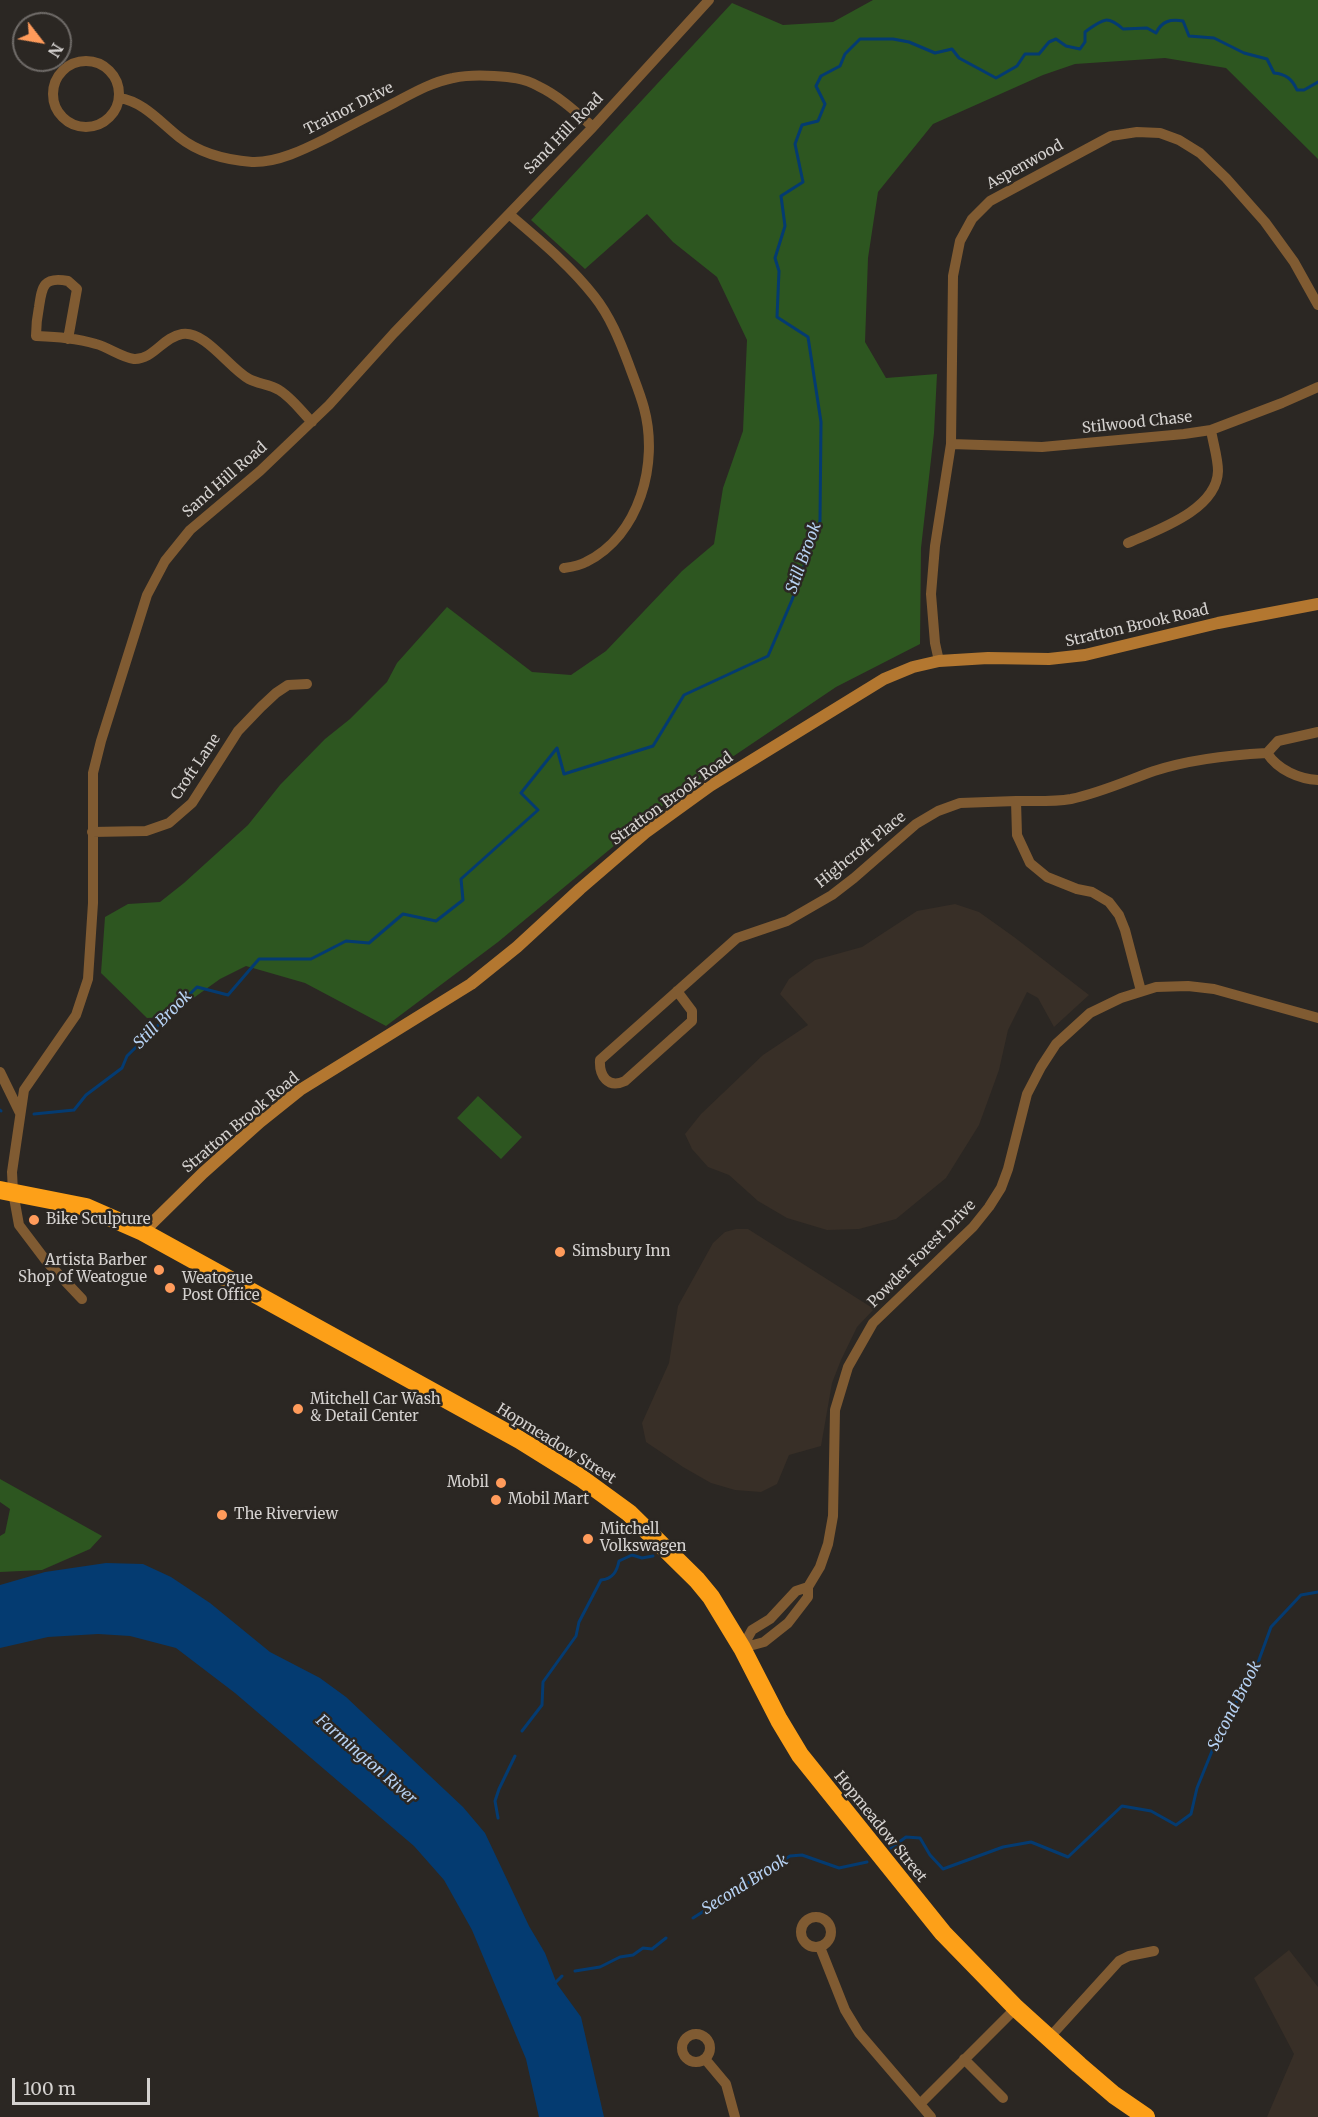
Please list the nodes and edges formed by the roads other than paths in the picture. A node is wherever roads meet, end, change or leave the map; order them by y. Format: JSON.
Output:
{"nodes":[{"id":1,"x":709,"y":0,"type":"edge"},
{"id":2,"x":119,"y":98,"type":"junction"},
{"id":3,"x":592,"y":127,"type":"junction"},
{"id":4,"x":508,"y":214,"type":"junction"},
{"id":5,"x":1318,"y":305,"type":"edge"},
{"id":6,"x":68,"y":339,"type":"junction"},
{"id":7,"x":1318,"y":387,"type":"edge"},
{"id":8,"x":312,"y":422,"type":"junction"},
{"id":9,"x":1211,"y":430,"type":"junction"},
{"id":10,"x":951,"y":444,"type":"junction"},
{"id":11,"x":1128,"y":543,"type":"dead end"},
{"id":12,"x":564,"y":568,"type":"dead end"},
{"id":13,"x":1318,"y":604,"type":"edge"},
{"id":14,"x":939,"y":661,"type":"junction"},
{"id":15,"x":307,"y":684,"type":"dead end"},
{"id":16,"x":1318,"y":732,"type":"edge"},
{"id":17,"x":1267,"y":753,"type":"junction"},
{"id":18,"x":1318,"y":780,"type":"edge"},
{"id":19,"x":1016,"y":801,"type":"junction"},
{"id":20,"x":92,"y":832,"type":"junction"},
{"id":21,"x":677,"y":991,"type":"junction"},
{"id":22,"x":1141,"y":991,"type":"junction"},
{"id":23,"x":1318,"y":1018,"type":"edge"},
{"id":24,"x":0,"y":1072,"type":"edge"},
{"id":25,"x":20,"y":1113,"type":"junction"},
{"id":26,"x":6,"y":1191,"type":"edge"},
{"id":27,"x":143,"y":1232,"type":"junction"},
{"id":28,"x":82,"y":1299,"type":"dead end"},
{"id":29,"x":808,"y":1587,"type":"junction"},
{"id":30,"x":742,"y":1648,"type":"junction"},
{"id":31,"x":820,"y":1947,"type":"dead end"},
{"id":32,"x":1154,"y":1951,"type":"dead end"},
{"id":33,"x":1016,"y":2007,"type":"junction"},
{"id":34,"x":1049,"y":2038,"type":"junction"},
{"id":35,"x":705,"y":2059,"type":"dead end"},
{"id":36,"x":964,"y":2059,"type":"junction"},
{"id":37,"x":1003,"y":2098,"type":"dead end"},
{"id":38,"x":924,"y":2112,"type":"edge"},
{"id":39,"x":735,"y":2117,"type":"edge"},
{"id":40,"x":1146,"y":2117,"type":"edge"}],
"edges":[{"from":1,"to":3,"type":"street","name":"Sand Hill Road"},
{"from":2,"to":2,"type":"street"},
{"from":2,"to":3,"type":"street","name":"Trainor Drive"},
{"from":3,"to":4,"type":"street","name":"Sand Hill Road"},
{"from":4,"to":8,"type":"street","name":"Sand Hill Road"},
{"from":4,"to":12,"type":"street"},
{"from":5,"to":10,"type":"street","name":"Aspenwood"},
{"from":6,"to":6,"type":"street"},
{"from":6,"to":8,"type":"street"},
{"from":7,"to":9,"type":"street","name":"Stilwood Chase"},
{"from":8,"to":20,"type":"street","name":"Sand Hill Road"},
{"from":9,"to":10,"type":"street","name":"Stilwood Chase"},
{"from":9,"to":11,"type":"street"},
{"from":10,"to":14,"type":"street","name":"Aspenwood"},
{"from":13,"to":14,"type":"street","name":"Stratton Brook Road"},
{"from":14,"to":27,"type":"street","name":"Stratton Brook Road"},
{"from":15,"to":20,"type":"street","name":"Croft Lane"},
{"from":16,"to":17,"type":"street","name":"Highcroft Place"},
{"from":17,"to":18,"type":"street"},
{"from":17,"to":19,"type":"street","name":"Highcroft Place"},
{"from":19,"to":21,"type":"street","name":"Highcroft Place"},
{"from":19,"to":22,"type":"street"},
{"from":20,"to":25,"type":"street","name":"Sand Hill Road"},
{"from":21,"to":21,"type":"street","name":"Highcroft Place"},
{"from":22,"to":23,"type":"street","name":"Powder Forest Drive"},
{"from":22,"to":29,"type":"street","name":"Powder Forest Drive"},
{"from":24,"to":25,"type":"street"},
{"from":25,"to":26,"type":"street","name":"Sand Hill Road"},
{"from":26,"to":27,"type":"highway","name":"Hopmeadow Street"},
{"from":26,"to":28,"type":"street","name":"Sand Hill Road"},
{"from":27,"to":30,"type":"highway","name":"Hopmeadow Street"},
{"from":29,"to":30,"type":"street","name":"Powder Forest Drive"},
{"from":29,"to":30,"type":"street","name":"Powder Forest Drive"},
{"from":30,"to":33,"type":"highway","name":"Hopmeadow Street"},
{"from":31,"to":38,"type":"street"},
{"from":32,"to":34,"type":"street"},
{"from":33,"to":34,"type":"highway","name":"Hopmeadow Street"},
{"from":33,"to":36,"type":"street"},
{"from":34,"to":40,"type":"highway","name":"Hopmeadow Street"},
{"from":35,"to":39,"type":"street"},
{"from":36,"to":37,"type":"street"},
{"from":36,"to":38,"type":"street"}]}
